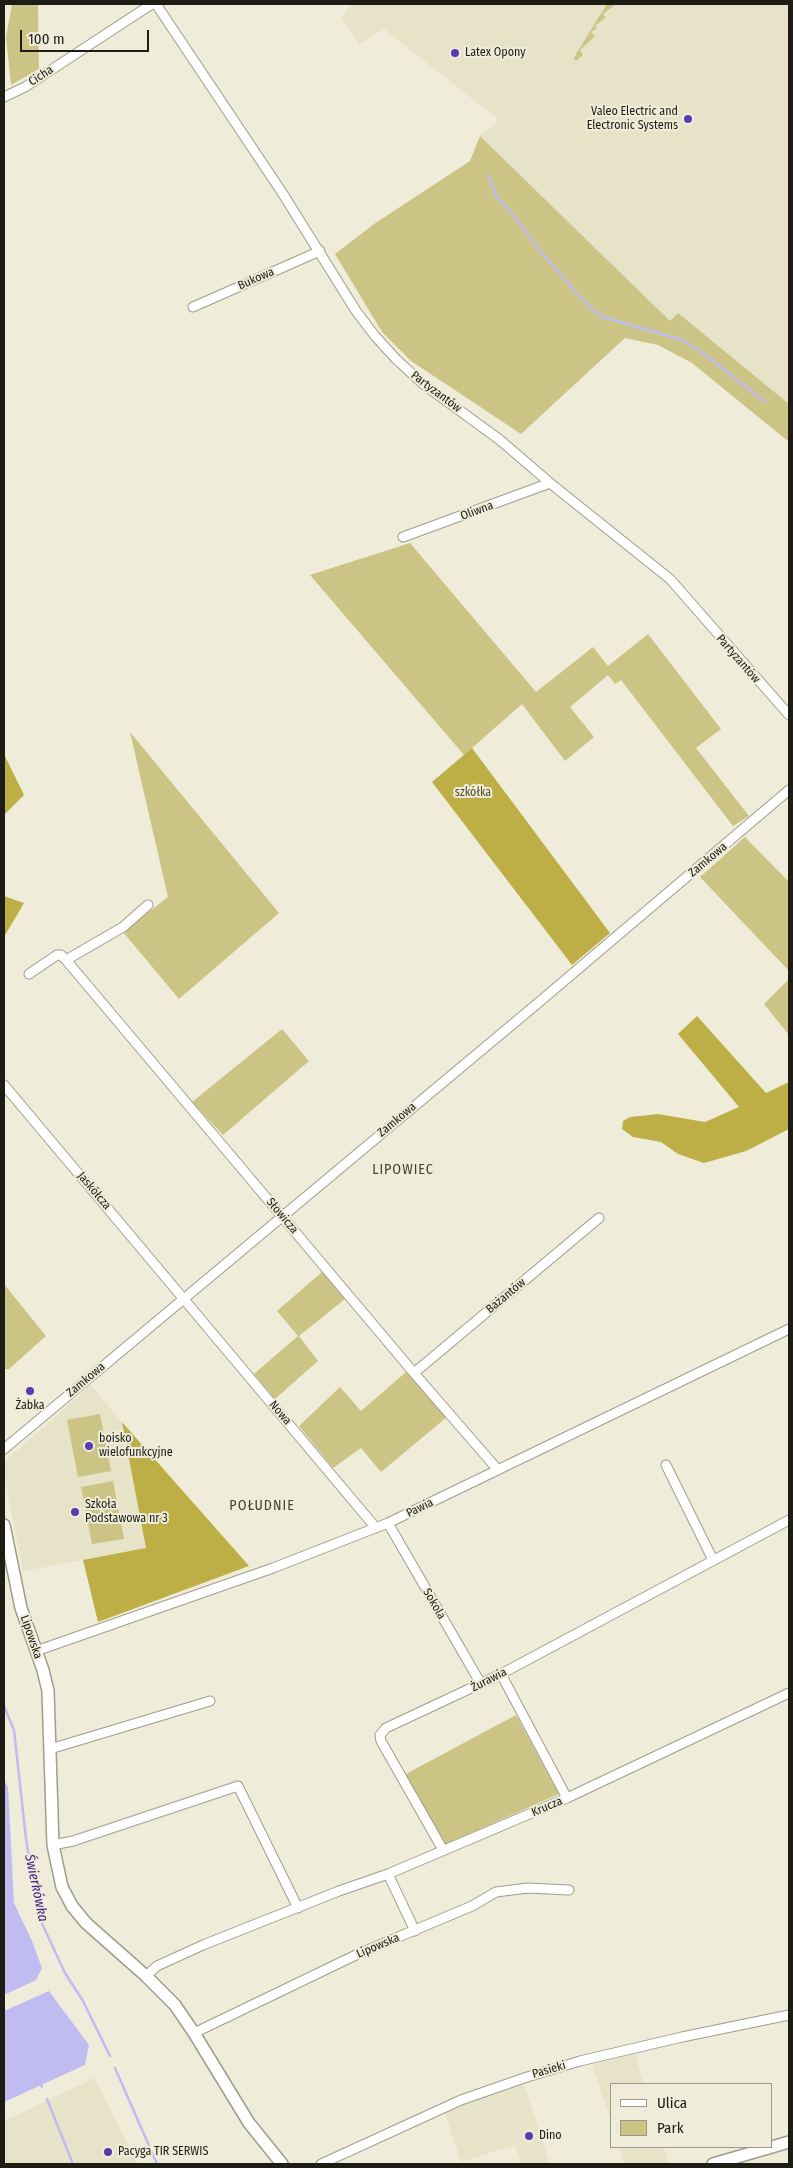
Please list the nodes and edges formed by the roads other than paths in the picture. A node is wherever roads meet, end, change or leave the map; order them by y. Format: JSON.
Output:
{"nodes":[{"id":1,"x":154,"y":4,"type":"edge"},
{"id":2,"x":4,"y":97,"type":"edge"},
{"id":3,"x":320,"y":251,"type":"junction"},
{"id":4,"x":193,"y":307,"type":"dead end"},
{"id":5,"x":550,"y":483,"type":"junction"},
{"id":6,"x":403,"y":537,"type":"dead end"},
{"id":7,"x":789,"y":715,"type":"edge"},
{"id":8,"x":789,"y":790,"type":"edge"},
{"id":9,"x":148,"y":905,"type":"dead end"},
{"id":10,"x":66,"y":960,"type":"junction"},
{"id":11,"x":29,"y":974,"type":"dead end"},
{"id":12,"x":4,"y":1085,"type":"edge"},
{"id":13,"x":282,"y":1216,"type":"junction"},
{"id":14,"x":599,"y":1218,"type":"dead end"},
{"id":15,"x":184,"y":1298,"type":"junction"},
{"id":16,"x":789,"y":1330,"type":"edge"},
{"id":17,"x":414,"y":1373,"type":"junction"},
{"id":18,"x":4,"y":1448,"type":"edge"},
{"id":19,"x":666,"y":1465,"type":"dead end"},
{"id":20,"x":498,"y":1470,"type":"junction"},
{"id":21,"x":789,"y":1520,"type":"edge"},
{"id":22,"x":388,"y":1523,"type":"junction"},
{"id":23,"x":4,"y":1525,"type":"edge"},
{"id":24,"x":376,"y":1528,"type":"junction"},
{"id":25,"x":713,"y":1560,"type":"junction"},
{"id":26,"x":36,"y":1651,"type":"junction"},
{"id":27,"x":501,"y":1674,"type":"junction"},
{"id":28,"x":481,"y":1684,"type":"junction"},
{"id":29,"x":789,"y":1693,"type":"edge"},
{"id":30,"x":210,"y":1701,"type":"dead end"},
{"id":31,"x":50,"y":1749,"type":"junction"},
{"id":32,"x":567,"y":1798,"type":"junction"},
{"id":33,"x":53,"y":1845,"type":"junction"},
{"id":34,"x":443,"y":1850,"type":"junction"},
{"id":35,"x":388,"y":1874,"type":"junction"},
{"id":36,"x":569,"y":1890,"type":"dead end"},
{"id":37,"x":298,"y":1908,"type":"junction"},
{"id":38,"x":415,"y":1931,"type":"junction"},
{"id":39,"x":146,"y":1976,"type":"junction"},
{"id":40,"x":789,"y":2015,"type":"edge"},
{"id":41,"x":194,"y":2033,"type":"junction"},
{"id":42,"x":789,"y":2142,"type":"edge"},
{"id":43,"x":773,"y":2147,"type":"edge"},
{"id":44,"x":768,"y":2148,"type":"edge"},
{"id":45,"x":282,"y":2164,"type":"edge"},
{"id":46,"x":321,"y":2164,"type":"edge"},
{"id":47,"x":713,"y":2164,"type":"edge"}],
"edges":[{"from":1,"to":2,"type":"street","name":"Cicha"},
{"from":1,"to":3,"type":"street","name":"Partyzantów"},
{"from":3,"to":4,"type":"street","name":"Bukowa"},
{"from":3,"to":5,"type":"street","name":"Partyzantów"},
{"from":5,"to":6,"type":"street","name":"Oliwna"},
{"from":5,"to":7,"type":"street","name":"Partyzantów"},
{"from":8,"to":13,"type":"street","name":"Zamkowa"},
{"from":9,"to":10,"type":"street"},
{"from":10,"to":11,"type":"street"},
{"from":10,"to":13,"type":"street","name":"Słowicza"},
{"from":12,"to":15,"type":"street","name":"Jaskółcza"},
{"from":13,"to":15,"type":"street","name":"Zamkowa"},
{"from":13,"to":17,"type":"street","name":"Słowicza"},
{"from":14,"to":17,"type":"street","name":"Bażantów"},
{"from":15,"to":18,"type":"street","name":"Zamkowa"},
{"from":15,"to":24,"type":"street","name":"Nowa"},
{"from":16,"to":20,"type":"street","name":"Pawia"},
{"from":17,"to":20,"type":"street","name":"Słowicza"},
{"from":19,"to":25,"type":"street"},
{"from":20,"to":22,"type":"street","name":"Pawia"},
{"from":21,"to":25,"type":"street","name":"Żurawia"},
{"from":22,"to":24,"type":"street","name":"Pawia"},
{"from":22,"to":28,"type":"street","name":"Sokola"},
{"from":23,"to":26,"type":"street","name":"Lipowska"},
{"from":24,"to":26,"type":"street","name":"Pawia"},
{"from":25,"to":27,"type":"street","name":"Żurawia"},
{"from":26,"to":31,"type":"street","name":"Lipowska"},
{"from":27,"to":28,"type":"street","name":"Żurawia"},
{"from":27,"to":32,"type":"street"},
{"from":28,"to":34,"type":"street","name":"Żurawia"},
{"from":29,"to":32,"type":"street","name":"Krucza"},
{"from":30,"to":31,"type":"street"},
{"from":31,"to":33,"type":"street","name":"Lipowska"},
{"from":32,"to":34,"type":"street","name":"Krucza"},
{"from":33,"to":37,"type":"street"},
{"from":33,"to":39,"type":"street","name":"Lipowska"},
{"from":34,"to":35,"type":"street","name":"Krucza"},
{"from":35,"to":37,"type":"street","name":"Krucza"},
{"from":35,"to":38,"type":"street"},
{"from":36,"to":38,"type":"street","name":"Lipowska"},
{"from":37,"to":39,"type":"street","name":"Krucza"},
{"from":38,"to":41,"type":"street","name":"Lipowska"},
{"from":39,"to":41,"type":"street","name":"Lipowska"},
{"from":40,"to":46,"type":"street","name":"Pasieki"},
{"from":41,"to":45,"type":"street","name":"Lipowska"},
{"from":42,"to":43,"type":"street"},
{"from":44,"to":47,"type":"street"}]}
